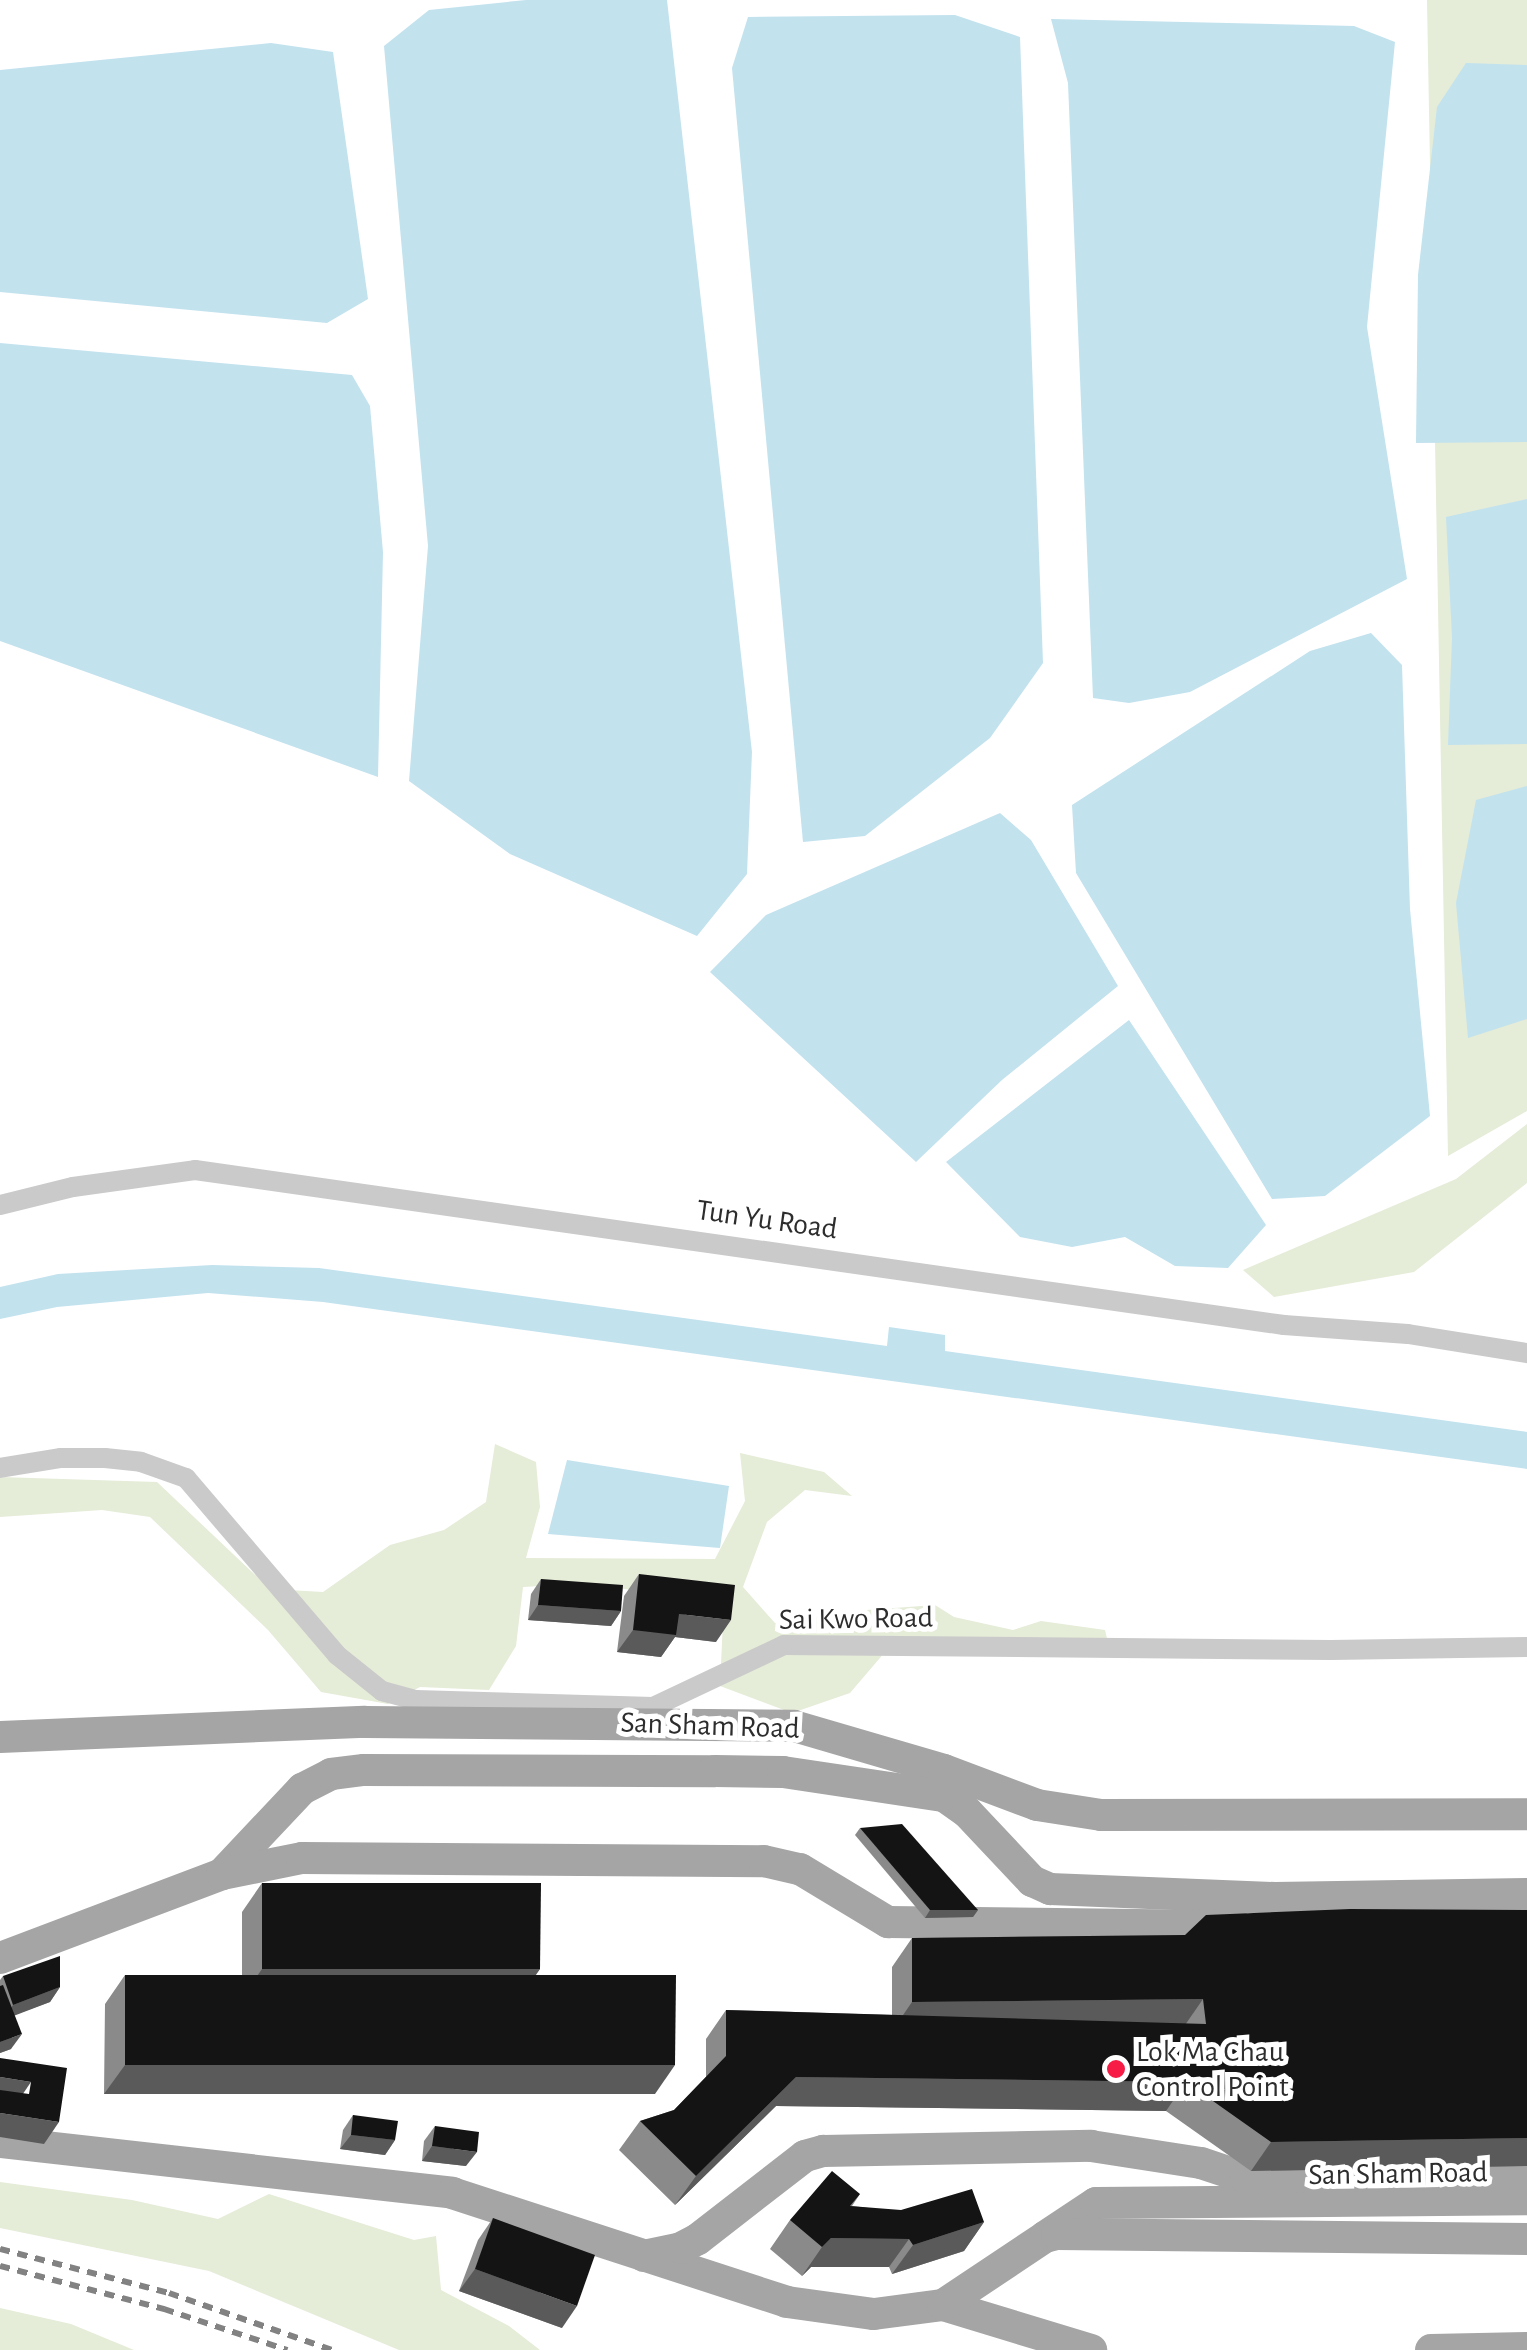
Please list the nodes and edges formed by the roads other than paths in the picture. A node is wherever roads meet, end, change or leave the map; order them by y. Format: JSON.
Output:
{"nodes":[{"id":1,"x":0,"y":1205,"type":"edge"},
{"id":2,"x":1527,"y":1353,"type":"edge"},
{"id":3,"x":0,"y":1468,"type":"edge"},
{"id":4,"x":1527,"y":1648,"type":"edge"},
{"id":5,"x":0,"y":1736,"type":"edge"},
{"id":6,"x":1527,"y":1814,"type":"edge"},
{"id":7,"x":222,"y":1874,"type":"junction"},
{"id":8,"x":1527,"y":1894,"type":"edge"},
{"id":9,"x":1527,"y":1922,"type":"edge"},
{"id":10,"x":0,"y":1958,"type":"edge"},
{"id":11,"x":0,"y":2142,"type":"edge"},
{"id":12,"x":1527,"y":2172,"type":"edge"},
{"id":13,"x":1527,"y":2199,"type":"edge"},
{"id":14,"x":1044,"y":2237,"type":"junction"},
{"id":15,"x":1527,"y":2239,"type":"edge"},
{"id":16,"x":644,"y":2256,"type":"junction"},
{"id":17,"x":944,"y":2305,"type":"junction"},
{"id":18,"x":1527,"y":2348,"type":"edge"},
{"id":19,"x":1091,"y":2350,"type":"edge"},
{"id":20,"x":1431,"y":2350,"type":"edge"}],
"edges":[{"from":1,"to":2,"type":"street","name":"Tun Yu Road"},
{"from":3,"to":4,"type":"street","name":"Sai Kwo Road"},
{"from":5,"to":6,"type":"main road","name":"San Sham Road"},
{"from":7,"to":8,"type":"main road","name":"San Sham Road"},
{"from":7,"to":9,"type":"main road","name":"San Sham Road"},
{"from":7,"to":10,"type":"main road","name":"San Sham Road"},
{"from":11,"to":16,"type":"main road","name":"San Sham Road"},
{"from":12,"to":16,"type":"main road","name":"San Sham Road"},
{"from":13,"to":14,"type":"main road","name":"San Sham Road"},
{"from":14,"to":15,"type":"main road","name":"San Sham Road"},
{"from":14,"to":17,"type":"main road","name":"San Sham Road"},
{"from":16,"to":17,"type":"main road","name":"San Sham Road"},
{"from":17,"to":19,"type":"main road","name":"San Sham Road"},
{"from":18,"to":20,"type":"main road"}]}
